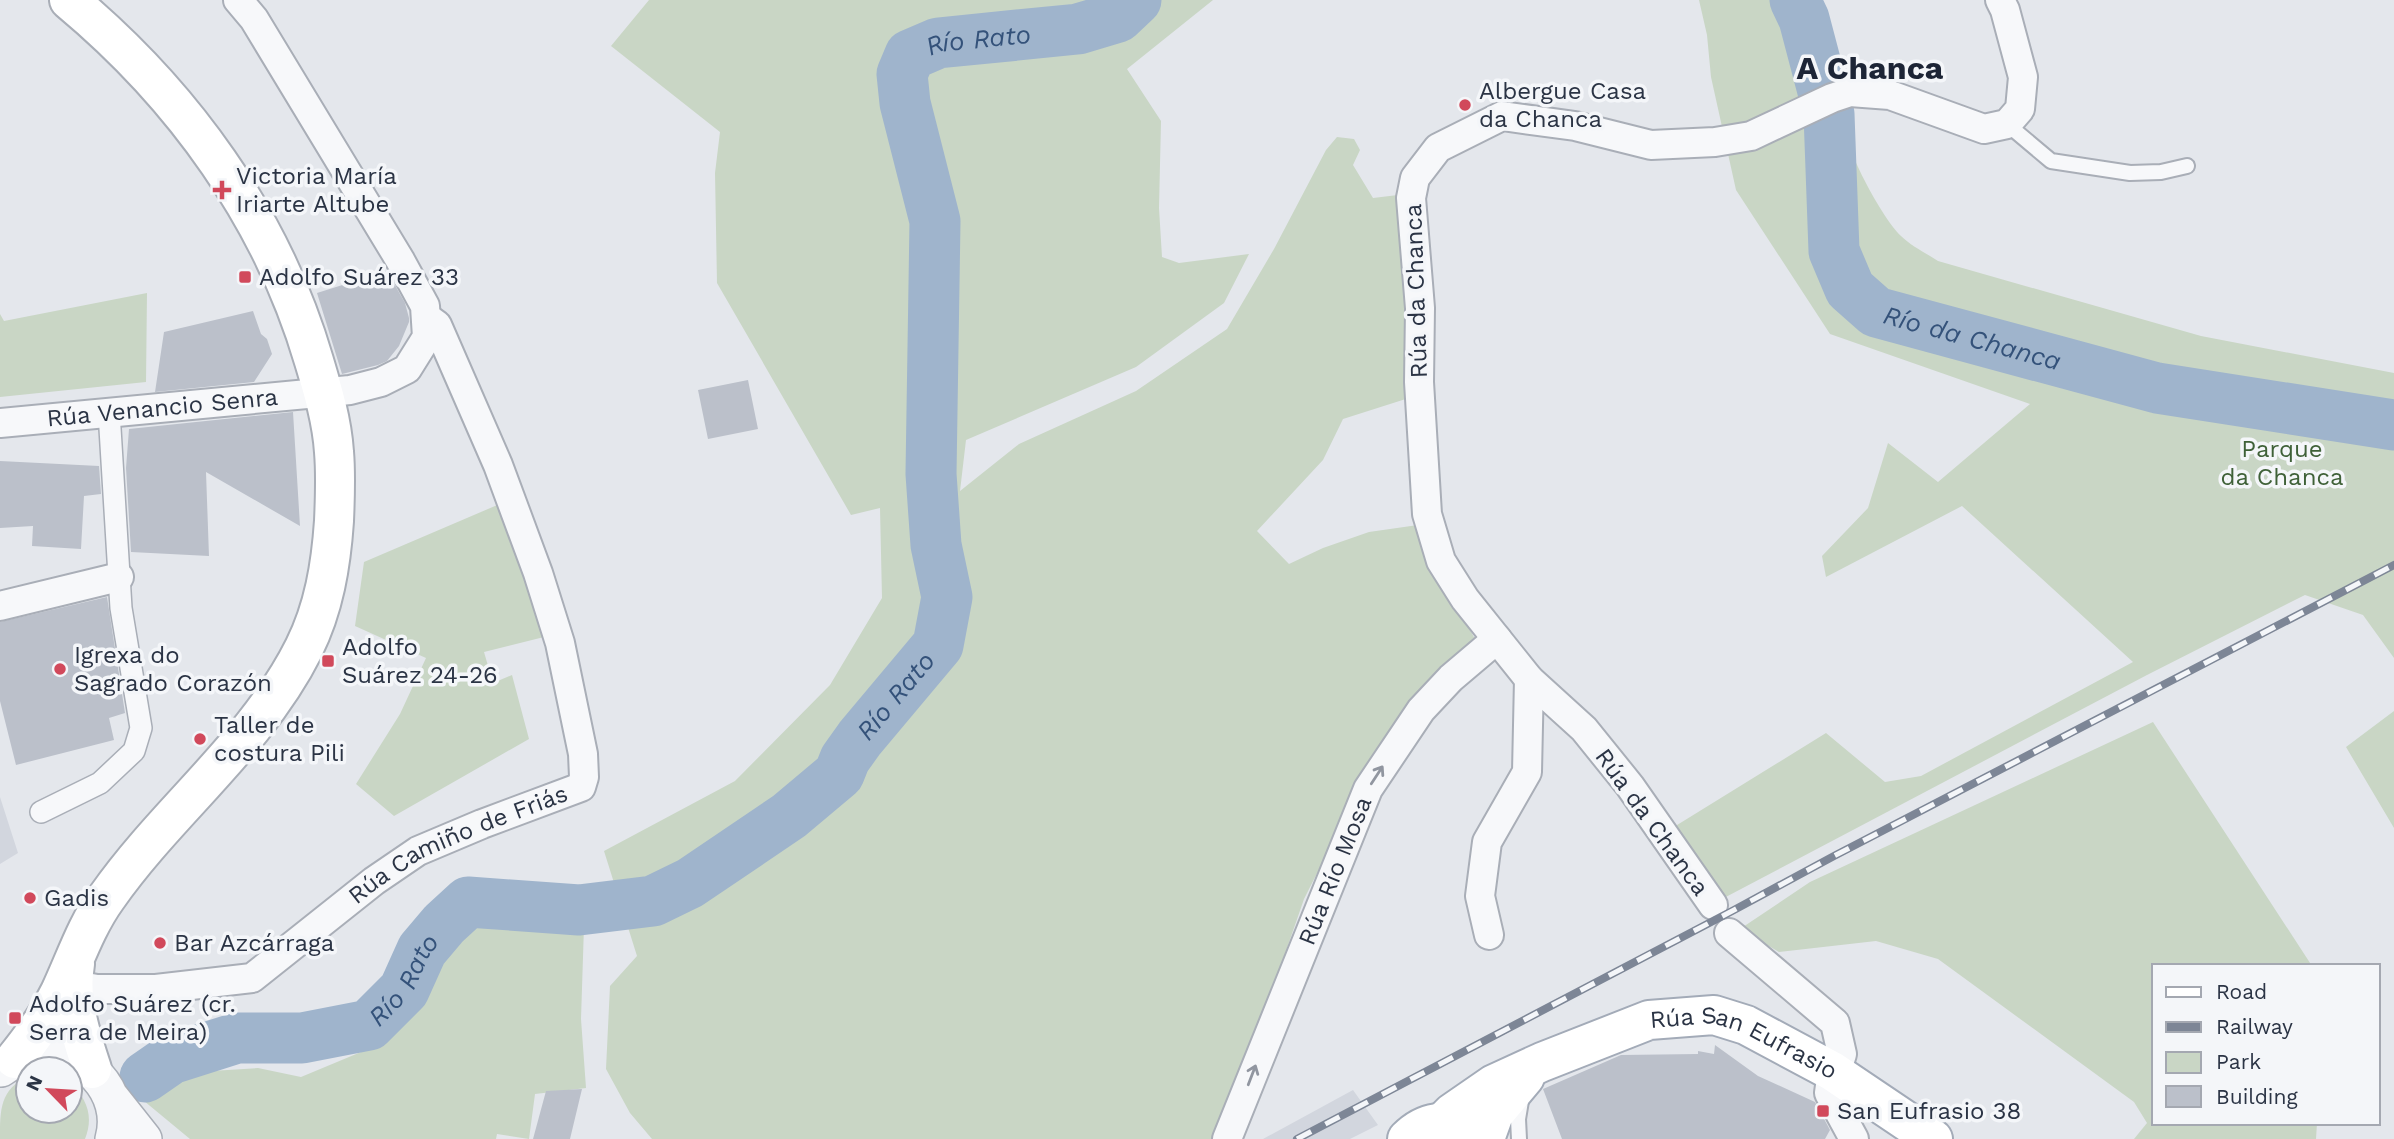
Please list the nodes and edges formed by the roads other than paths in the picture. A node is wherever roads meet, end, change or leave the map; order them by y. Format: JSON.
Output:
{"nodes":[{"id":1,"x":69,"y":0,"type":"edge"},
{"id":2,"x":238,"y":0,"type":"edge"},
{"id":3,"x":2000,"y":0,"type":"edge"},
{"id":4,"x":2007,"y":124,"type":"junction"},
{"id":5,"x":2187,"y":166,"type":"dead end"},
{"id":6,"x":426,"y":317,"type":"junction"},
{"id":7,"x":324,"y":393,"type":"junction"},
{"id":8,"x":109,"y":412,"type":"junction"},
{"id":9,"x":0,"y":423,"type":"edge"},
{"id":10,"x":119,"y":577,"type":"junction"},
{"id":11,"x":0,"y":606,"type":"edge"},
{"id":12,"x":1497,"y":639,"type":"junction"},
{"id":13,"x":1529,"y":679,"type":"junction"},
{"id":14,"x":41,"y":813,"type":"dead end"},
{"id":15,"x":1713,"y":905,"type":"dead end"},
{"id":16,"x":1729,"y":933,"type":"dead end"},
{"id":17,"x":1489,"y":935,"type":"dead end"},
{"id":18,"x":76,"y":970,"type":"junction"},
{"id":19,"x":8,"y":1065,"type":"edge"},
{"id":20,"x":1535,"y":1068,"type":"junction"},
{"id":21,"x":1834,"y":1072,"type":"junction"},
{"id":22,"x":101,"y":1083,"type":"junction"},
{"id":23,"x":1443,"y":1122,"type":"junction"},
{"id":24,"x":113,"y":1139,"type":"edge"},
{"id":25,"x":144,"y":1139,"type":"edge"},
{"id":26,"x":1227,"y":1139,"type":"edge"},
{"id":27,"x":1407,"y":1139,"type":"edge"},
{"id":28,"x":1477,"y":1139,"type":"edge"},
{"id":29,"x":1485,"y":1139,"type":"edge"},
{"id":30,"x":1519,"y":1139,"type":"edge"},
{"id":31,"x":1854,"y":1139,"type":"edge"},
{"id":32,"x":1933,"y":1139,"type":"edge"}],
"edges":[{"from":1,"to":7,"type":"main road"},
{"from":2,"to":6,"type":"street"},
{"from":3,"to":4,"type":"street"},
{"from":4,"to":5,"type":"lane"},
{"from":4,"to":12,"type":"street","name":"Rúa da Chanca"},
{"from":6,"to":7,"type":"street","name":"Rúa Venancio Senra"},
{"from":6,"to":18,"type":"street","name":"Rúa Camiño de Friás"},
{"from":7,"to":8,"type":"street","name":"Rúa Venancio Senra"},
{"from":7,"to":18,"type":"main road"},
{"from":8,"to":9,"type":"street","name":"Rúa Venancio Senra"},
{"from":8,"to":10,"type":"street"},
{"from":10,"to":11,"type":"street"},
{"from":10,"to":14,"type":"street"},
{"from":12,"to":13,"type":"street","name":"Rúa da Chanca"},
{"from":26,"to":12,"type":"street","name":"Rúa Río Mosa","one_way":true},
{"from":13,"to":15,"type":"street","name":"Rúa da Chanca"},
{"from":13,"to":17,"type":"street"},
{"from":16,"to":21,"type":"street"},
{"from":18,"to":19,"type":"main road"},
{"from":18,"to":22,"type":"main road"},
{"from":19,"to":22,"type":"street"},
{"from":20,"to":21,"type":"main road","name":"Rúa San Eufrasio"},
{"from":20,"to":23,"type":"main road","name":"Rúa San Eufrasio"},
{"from":20,"to":29,"type":"main road","name":"Rúa San Eufrasio"},
{"from":20,"to":30,"type":"lane"},
{"from":21,"to":31,"type":"street"},
{"from":21,"to":32,"type":"main road","name":"Rúa San Eufrasio"},
{"from":22,"to":24,"type":"street"},
{"from":22,"to":25,"type":"street"},
{"from":23,"to":27,"type":"main road","name":"Rúa San Eufrasio"},
{"from":23,"to":28,"type":"main road"}]}
